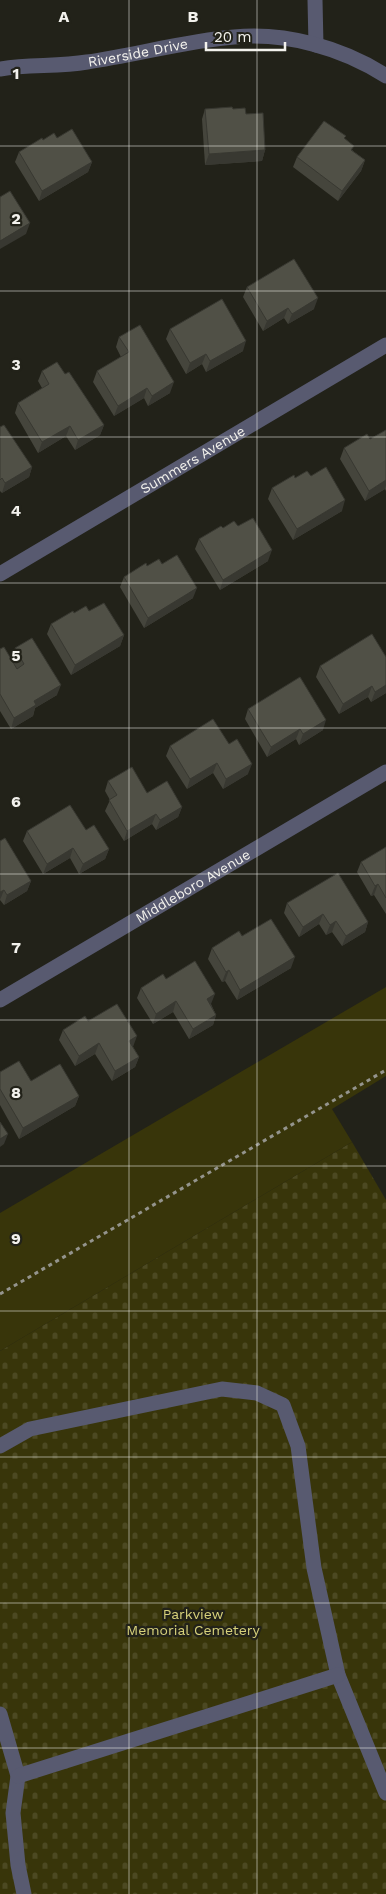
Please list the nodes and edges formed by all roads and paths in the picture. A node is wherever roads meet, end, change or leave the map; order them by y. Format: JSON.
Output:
{"nodes":[{"id":1,"x":315,"y":0,"type":"edge"},
{"id":2,"x":316,"y":45,"type":"junction"},
{"id":3,"x":0,"y":69,"type":"edge"},
{"id":4,"x":386,"y":76,"type":"edge"},
{"id":5,"x":386,"y":346,"type":"edge"},
{"id":6,"x":0,"y":574,"type":"edge"},
{"id":7,"x":386,"y":772,"type":"edge"},
{"id":8,"x":0,"y":1000,"type":"edge"},
{"id":9,"x":386,"y":1070,"type":"edge"},
{"id":10,"x":0,"y":1294,"type":"edge"},
{"id":11,"x":0,"y":1446,"type":"edge"},
{"id":12,"x":338,"y":1675,"type":"junction"},
{"id":13,"x":0,"y":1714,"type":"edge"},
{"id":14,"x":18,"y":1776,"type":"junction"},
{"id":15,"x":386,"y":1793,"type":"edge"},
{"id":16,"x":24,"y":1894,"type":"edge"}],
"edges":[{"from":1,"to":2,"type":"street"},
{"from":2,"to":3,"type":"street","name":"Riverside Drive"},
{"from":2,"to":4,"type":"street","name":"Riverside Drive"},
{"from":5,"to":6,"type":"street","name":"Summers Avenue"},
{"from":7,"to":8,"type":"street","name":"Middleboro Avenue"},
{"from":9,"to":10,"type":"path"},
{"from":11,"to":12,"type":"street"},
{"from":12,"to":14,"type":"street"},
{"from":12,"to":15,"type":"street"},
{"from":13,"to":14,"type":"street"},
{"from":14,"to":16,"type":"street"}]}
